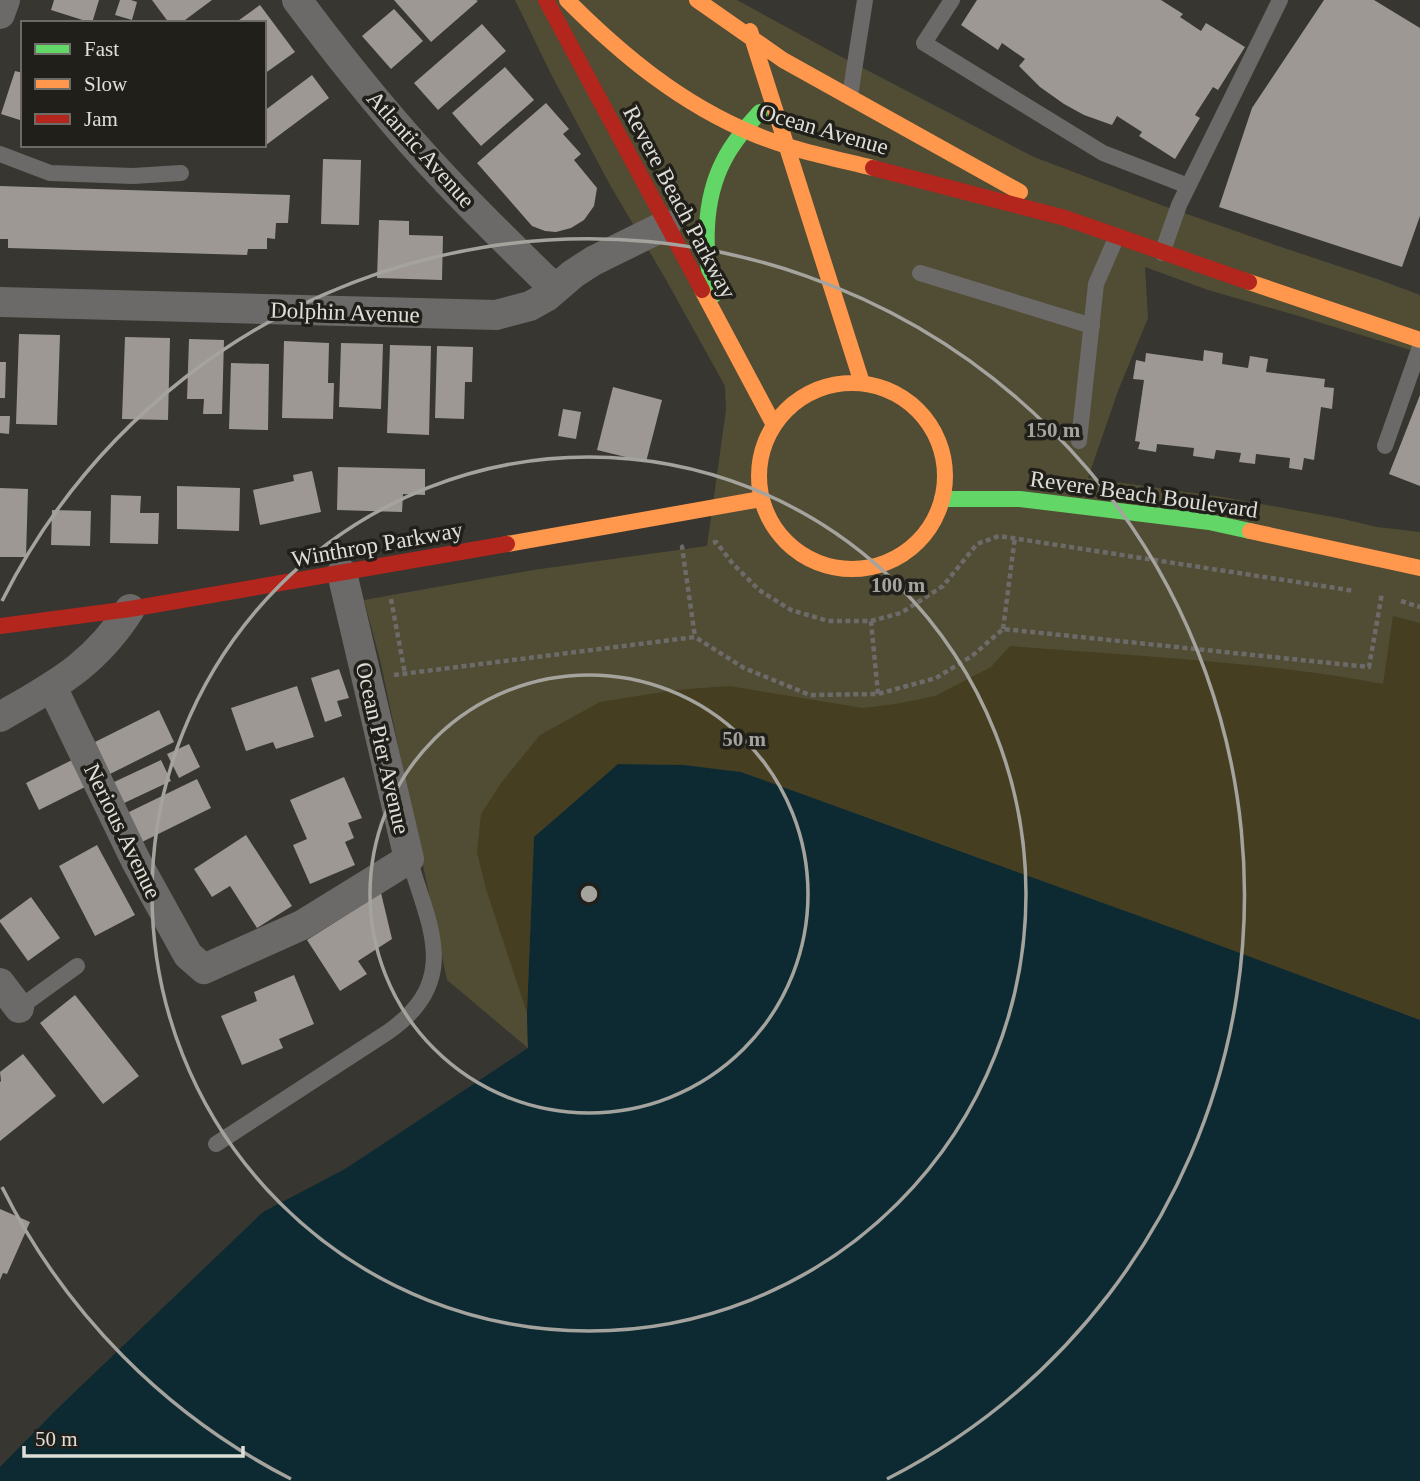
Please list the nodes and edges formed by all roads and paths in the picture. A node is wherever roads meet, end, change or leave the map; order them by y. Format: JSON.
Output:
{"nodes":[{"id":1,"x":5,"y":0,"type":"edge"},
{"id":2,"x":297,"y":0,"type":"edge"},
{"id":3,"x":545,"y":0,"type":"edge"},
{"id":4,"x":567,"y":0,"type":"edge"},
{"id":5,"x":697,"y":0,"type":"edge"},
{"id":6,"x":952,"y":0,"type":"edge"},
{"id":7,"x":1280,"y":0,"type":"edge"},
{"id":8,"x":866,"y":1,"type":"edge"},
{"id":9,"x":742,"y":10,"type":"dead end"},
{"id":10,"x":0,"y":14,"type":"edge"},
{"id":11,"x":753,"y":40,"type":"junction"},
{"id":12,"x":828,"y":85,"type":"junction"},
{"id":13,"x":799,"y":86,"type":"dead end"},
{"id":14,"x":850,"y":96,"type":"junction"},
{"id":15,"x":777,"y":98,"type":"junction"},
{"id":16,"x":744,"y":130,"type":"junction"},
{"id":17,"x":787,"y":146,"type":"junction"},
{"id":18,"x":0,"y":154,"type":"edge"},
{"id":19,"x":181,"y":173,"type":"dead end"},
{"id":20,"x":1188,"y":187,"type":"junction"},
{"id":21,"x":1065,"y":218,"type":"junction"},
{"id":22,"x":666,"y":225,"type":"junction"},
{"id":23,"x":1117,"y":236,"type":"junction"},
{"id":24,"x":1162,"y":253,"type":"junction"},
{"id":25,"x":920,"y":273,"type":"dead end"},
{"id":26,"x":555,"y":289,"type":"junction"},
{"id":27,"x":0,"y":303,"type":"edge"},
{"id":28,"x":720,"y":325,"type":"junction"},
{"id":29,"x":1092,"y":326,"type":"junction"},
{"id":30,"x":1420,"y":340,"type":"edge"},
{"id":31,"x":1420,"y":347,"type":"edge"},
{"id":32,"x":862,"y":383,"type":"junction"},
{"id":33,"x":774,"y":425,"type":"junction"},
{"id":34,"x":1079,"y":440,"type":"dead end"},
{"id":35,"x":1385,"y":446,"type":"dead end"},
{"id":36,"x":761,"y":499,"type":"junction"},
{"id":37,"x":942,"y":499,"type":"junction"},
{"id":38,"x":1014,"y":538,"type":"junction"},
{"id":39,"x":705,"y":544,"type":"dead end"},
{"id":40,"x":693,"y":545,"type":"dead end"},
{"id":41,"x":1388,"y":561,"type":"junction"},
{"id":42,"x":1420,"y":568,"type":"edge"},
{"id":43,"x":342,"y":573,"type":"junction"},
{"id":44,"x":1355,"y":591,"type":"dead end"},
{"id":45,"x":390,"y":593,"type":"dead end"},
{"id":46,"x":130,"y":609,"type":"junction"},
{"id":47,"x":871,"y":621,"type":"junction"},
{"id":48,"x":0,"y":626,"type":"edge"},
{"id":49,"x":1003,"y":629,"type":"junction"},
{"id":50,"x":695,"y":637,"type":"junction"},
{"id":51,"x":405,"y":674,"type":"junction"},
{"id":52,"x":368,"y":678,"type":"junction"},
{"id":53,"x":52,"y":687,"type":"junction"},
{"id":54,"x":878,"y":694,"type":"junction"},
{"id":55,"x":0,"y":717,"type":"edge"},
{"id":56,"x":409,"y":859,"type":"junction"},
{"id":57,"x":77,"y":966,"type":"dead end"},
{"id":58,"x":204,"y":969,"type":"joint"},
{"id":59,"x":0,"y":983,"type":"edge"},
{"id":60,"x":19,"y":1008,"type":"joint"},
{"id":61,"x":216,"y":1144,"type":"dead end"}],
"edges":[{"from":1,"to":10,"type":"street"},
{"from":2,"to":26,"type":"street","name":"Atlantic Avenue"},
{"from":3,"to":22,"type":"main road","name":"Revere Beach Parkway"},
{"from":4,"to":16,"type":"main road","name":"Ocean Avenue"},
{"from":5,"to":11,"type":"main road"},
{"from":6,"to":20,"type":"lane"},
{"from":7,"to":20,"type":"lane"},
{"from":8,"to":14,"type":"lane"},
{"from":9,"to":11,"type":"main road"},
{"from":11,"to":12,"type":"main road","name":"Ocean Avenue"},
{"from":11,"to":15,"type":"main road"},
{"from":12,"to":13,"type":"main road"},
{"from":12,"to":14,"type":"main road","name":"Ocean Avenue"},
{"from":14,"to":21,"type":"main road","name":"Ocean Avenue"},
{"from":15,"to":16,"type":"main road"},
{"from":15,"to":17,"type":"main road"},
{"from":16,"to":17,"type":"main road","name":"Ocean Avenue"},
{"from":16,"to":28,"type":"main road"},
{"from":17,"to":21,"type":"main road","name":"Ocean Avenue"},
{"from":17,"to":32,"type":"main road"},
{"from":18,"to":19,"type":"lane"},
{"from":20,"to":24,"type":"lane"},
{"from":21,"to":23,"type":"main road","name":"Ocean Avenue"},
{"from":22,"to":26,"type":"street","name":"Dolphin Avenue"},
{"from":22,"to":28,"type":"main road","name":"Revere Beach Parkway"},
{"from":23,"to":24,"type":"main road","name":"Ocean Avenue"},
{"from":23,"to":29,"type":"lane"},
{"from":24,"to":30,"type":"main road","name":"Ocean Avenue"},
{"from":25,"to":29,"type":"lane"},
{"from":26,"to":27,"type":"street","name":"Dolphin Avenue"},
{"from":28,"to":33,"type":"main road","name":"Revere Beach Parkway"},
{"from":29,"to":34,"type":"lane"},
{"from":31,"to":35,"type":"lane"},
{"from":32,"to":33,"type":"main road"},
{"from":32,"to":37,"type":"main road"},
{"from":33,"to":36,"type":"main road"},
{"from":36,"to":37,"type":"main road"},
{"from":36,"to":43,"type":"main road","name":"Winthrop Parkway"},
{"from":37,"to":41,"type":"main road","name":"Revere Beach Boulevard"},
{"from":38,"to":44,"type":"path"},
{"from":38,"to":47,"type":"path"},
{"from":38,"to":49,"type":"path"},
{"from":39,"to":47,"type":"path"},
{"from":40,"to":50,"type":"path"},
{"from":41,"to":42,"type":"main road","name":"Revere Beach Boulevard"},
{"from":41,"to":49,"type":"path"},
{"from":43,"to":46,"type":"main road","name":"Winthrop Parkway"},
{"from":43,"to":52,"type":"street","name":"Ocean Pier Avenue"},
{"from":45,"to":51,"type":"path"},
{"from":46,"to":48,"type":"main road","name":"Winthrop Parkway"},
{"from":46,"to":53,"type":"street"},
{"from":47,"to":54,"type":"path"},
{"from":49,"to":54,"type":"path"},
{"from":50,"to":51,"type":"path"},
{"from":50,"to":54,"type":"path"},
{"from":51,"to":52,"type":"path"},
{"from":52,"to":56,"type":"street","name":"Ocean Pier Avenue"},
{"from":53,"to":55,"type":"street"},
{"from":53,"to":58,"type":"street","name":"Nerious Avenue"},
{"from":56,"to":58,"type":"street","name":"Ocean Pier Avenue"},
{"from":56,"to":61,"type":"lane"},
{"from":57,"to":60,"type":"lane"},
{"from":59,"to":60,"type":"street"}]}
